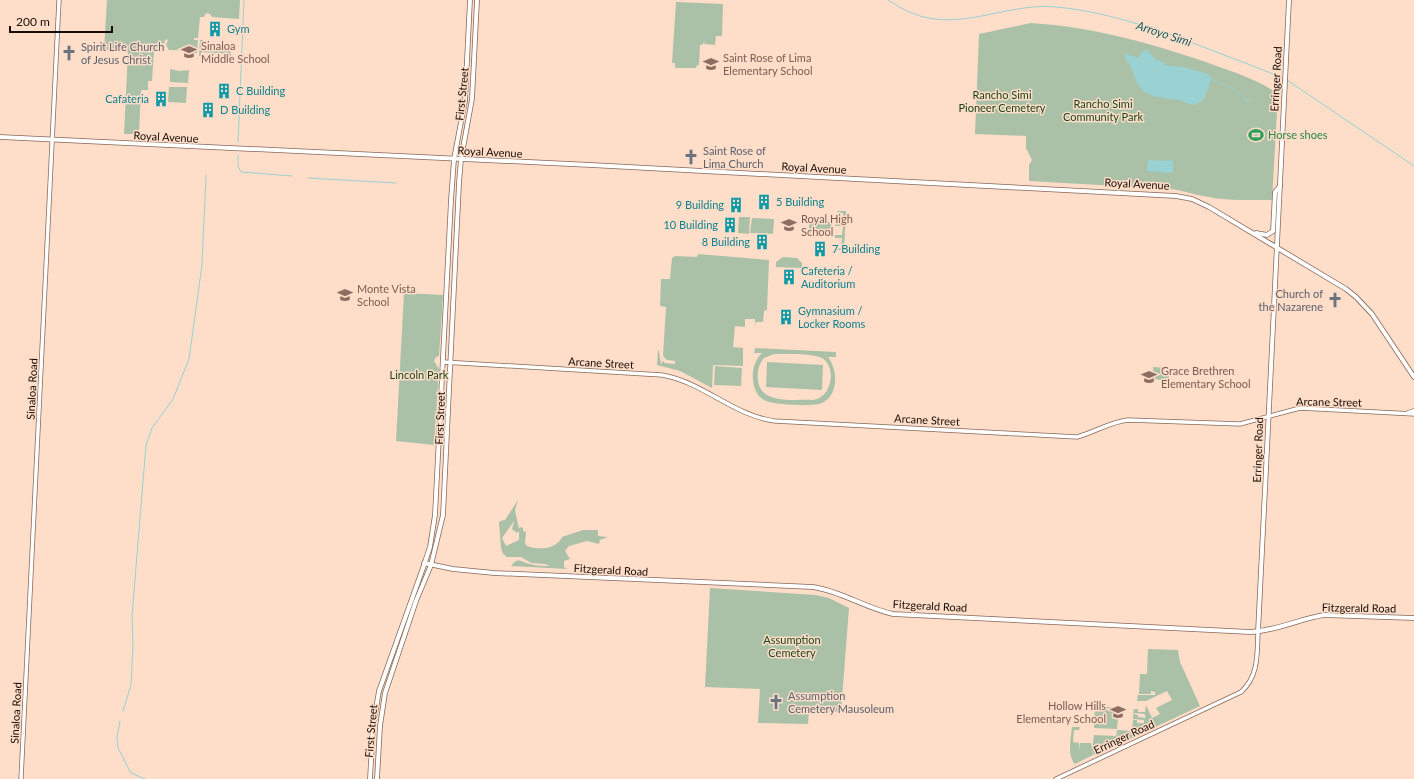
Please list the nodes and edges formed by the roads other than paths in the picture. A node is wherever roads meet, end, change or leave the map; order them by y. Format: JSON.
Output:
{"nodes":[{"id":1,"x":59,"y":0,"type":"edge"},
{"id":2,"x":470,"y":0,"type":"edge"},
{"id":3,"x":477,"y":0,"type":"edge"},
{"id":4,"x":1289,"y":0,"type":"edge"},
{"id":5,"x":0,"y":137,"type":"edge"},
{"id":6,"x":52,"y":140,"type":"junction"},
{"id":7,"x":454,"y":159,"type":"junction"},
{"id":8,"x":461,"y":159,"type":"junction"},
{"id":9,"x":1280,"y":185,"type":"junction"},
{"id":10,"x":1252,"y":233,"type":"junction"},
{"id":11,"x":1277,"y":248,"type":"junction"},
{"id":12,"x":443,"y":362,"type":"junction"},
{"id":13,"x":451,"y":362,"type":"junction"},
{"id":14,"x":1414,"y":377,"type":"edge"},
{"id":15,"x":1414,"y":412,"type":"edge"},
{"id":16,"x":1408,"y":413,"type":"joint"},
{"id":17,"x":1269,"y":416,"type":"junction"},
{"id":18,"x":424,"y":563,"type":"junction"},
{"id":19,"x":431,"y":565,"type":"junction"},
{"id":20,"x":1414,"y":618,"type":"edge"},
{"id":21,"x":1258,"y":632,"type":"junction"},
{"id":22,"x":21,"y":779,"type":"edge"},
{"id":23,"x":370,"y":779,"type":"edge"},
{"id":24,"x":377,"y":779,"type":"edge"},
{"id":25,"x":1056,"y":779,"type":"edge"}],
"edges":[{"from":1,"to":6,"type":"street","name":"Sinaloa Road"},
{"from":2,"to":7,"type":"main road","name":"First Street"},
{"from":3,"to":8,"type":"main road","name":"First Street"},
{"from":4,"to":9,"type":"main road","name":"Erringer Road"},
{"from":5,"to":6,"type":"main road","name":"Royal Avenue"},
{"from":6,"to":7,"type":"main road","name":"Royal Avenue"},
{"from":6,"to":22,"type":"street","name":"Sinaloa Road"},
{"from":7,"to":8,"type":"main road","name":"Royal Avenue"},
{"from":7,"to":12,"type":"main road","name":"First Street"},
{"from":8,"to":10,"type":"main road","name":"Royal Avenue"},
{"from":8,"to":13,"type":"main road","name":"First Street"},
{"from":9,"to":10,"type":"main road"},
{"from":9,"to":11,"type":"main road","name":"Erringer Road"},
{"from":10,"to":11,"type":"main road","name":"Royal Avenue"},
{"from":11,"to":14,"type":"main road","name":"Royal Avenue"},
{"from":11,"to":17,"type":"main road","name":"Erringer Road"},
{"from":12,"to":13,"type":"street","name":"Arcane Street"},
{"from":12,"to":18,"type":"main road","name":"First Street"},
{"from":13,"to":17,"type":"street","name":"Arcane Street"},
{"from":13,"to":19,"type":"main road","name":"First Street"},
{"from":15,"to":16,"type":"main road"},
{"from":16,"to":17,"type":"street","name":"Arcane Street"},
{"from":17,"to":21,"type":"main road","name":"Erringer Road"},
{"from":18,"to":19,"type":"main road","name":"Fitzgerald Road"},
{"from":18,"to":23,"type":"main road","name":"First Street"},
{"from":19,"to":21,"type":"main road","name":"Fitzgerald Road"},
{"from":19,"to":24,"type":"main road","name":"First Street"},
{"from":20,"to":21,"type":"main road","name":"Fitzgerald Road"},
{"from":21,"to":25,"type":"street","name":"Erringer Road"}]}
